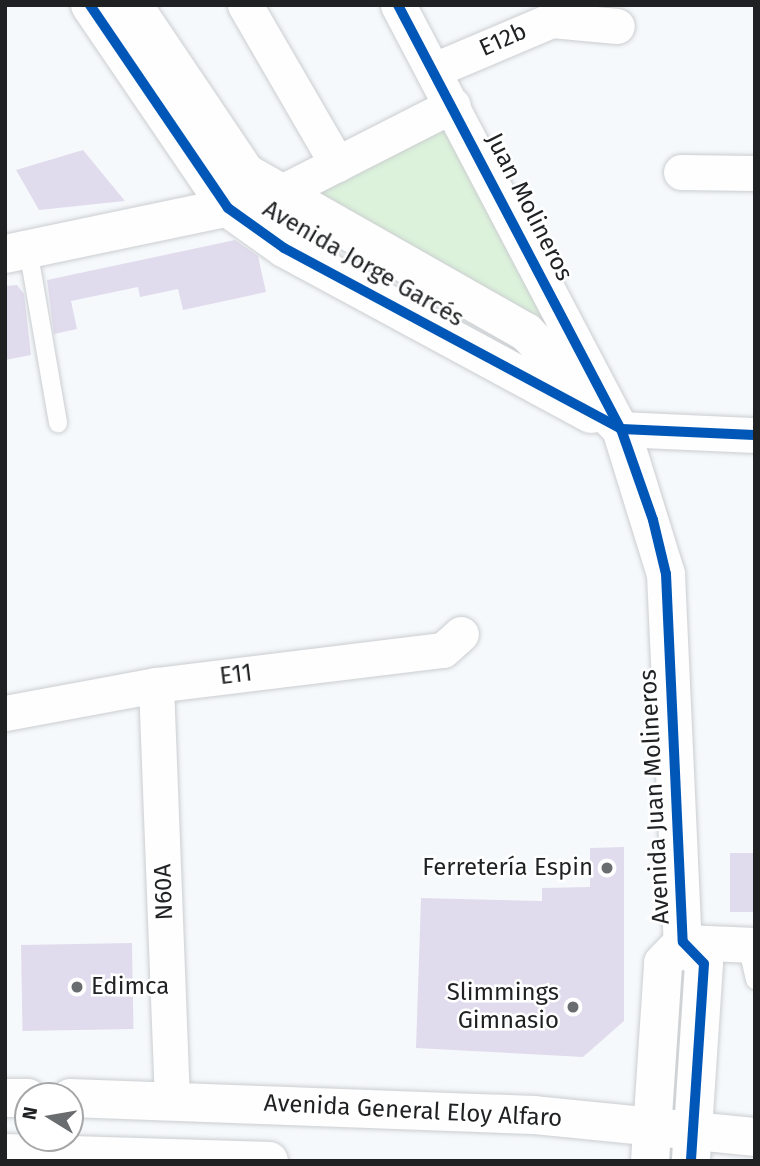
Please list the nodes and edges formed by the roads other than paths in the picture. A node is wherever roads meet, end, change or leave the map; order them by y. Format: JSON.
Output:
{"nodes":[{"id":1,"x":90,"y":5,"type":"edge"},
{"id":2,"x":133,"y":5,"type":"edge"},
{"id":3,"x":245,"y":5,"type":"edge"},
{"id":4,"x":398,"y":5,"type":"edge"},
{"id":5,"x":617,"y":26,"type":"dead end"},
{"id":6,"x":434,"y":70,"type":"junction"},
{"id":7,"x":453,"y":105,"type":"junction"},
{"id":8,"x":337,"y":164,"type":"junction"},
{"id":9,"x":681,"y":172,"type":"dead end"},
{"id":10,"x":755,"y":173,"type":"edge"},
{"id":11,"x":278,"y":194,"type":"junction"},
{"id":12,"x":228,"y":208,"type":"junction"},
{"id":13,"x":17,"y":251,"type":"edge"},
{"id":14,"x":58,"y":423,"type":"dead end"},
{"id":15,"x":621,"y":429,"type":"junction"},
{"id":16,"x":755,"y":435,"type":"edge"},
{"id":17,"x":461,"y":634,"type":"dead end"},
{"id":18,"x":156,"y":685,"type":"junction"},
{"id":19,"x":5,"y":712,"type":"edge"},
{"id":20,"x":683,"y":942,"type":"junction"},
{"id":21,"x":751,"y":945,"type":"edge"},
{"id":22,"x":755,"y":980,"type":"edge"},
{"id":23,"x":84,"y":1098,"type":"edge"},
{"id":24,"x":172,"y":1099,"type":"junction"},
{"id":25,"x":755,"y":1137,"type":"edge"},
{"id":26,"x":651,"y":1143,"type":"edge"},
{"id":27,"x":692,"y":1145,"type":"edge"},
{"id":28,"x":5,"y":1153,"type":"edge"},
{"id":29,"x":270,"y":1161,"type":"edge"}],
"edges":[{"from":1,"to":12,"type":"street","name":"Avenida Jorge Garcés"},
{"from":2,"to":11,"type":"street","name":"Avenida Jorge Garcés"},
{"from":3,"to":8,"type":"street"},
{"from":4,"to":6,"type":"street","name":"Juan Molineros"},
{"from":5,"to":6,"type":"street","name":"E12b"},
{"from":6,"to":7,"type":"street","name":"Juan Molineros"},
{"from":7,"to":8,"type":"street"},
{"from":7,"to":15,"type":"street","name":"Juan Molineros"},
{"from":8,"to":11,"type":"street"},
{"from":9,"to":10,"type":"street"},
{"from":11,"to":12,"type":"street"},
{"from":11,"to":15,"type":"street","name":"Avenida Jorge Garcés"},
{"from":12,"to":13,"type":"street"},
{"from":12,"to":15,"type":"street","name":"Avenida Jorge Garcés"},
{"from":13,"to":14,"type":"lane"},
{"from":15,"to":16,"type":"street"},
{"from":15,"to":20,"type":"street","name":"Avenida Juan Molineros"},
{"from":17,"to":18,"type":"street","name":"E11"},
{"from":18,"to":19,"type":"street","name":"E11"},
{"from":18,"to":24,"type":"street","name":"N60A"},
{"from":20,"to":21,"type":"street"},
{"from":20,"to":26,"type":"street","name":"Avenida Juan Molineros"},
{"from":20,"to":27,"type":"street","name":"Avenida Juan Molineros"},
{"from":21,"to":22,"type":"lane"},
{"from":23,"to":24,"type":"street","name":"Avenida General Eloy Alfaro"},
{"from":24,"to":26,"type":"street","name":"Avenida General Eloy Alfaro"},
{"from":25,"to":27,"type":"street","name":"Avenida General Eloy Alfaro"},
{"from":26,"to":27,"type":"street","name":"Avenida General Eloy Alfaro"},
{"from":28,"to":29,"type":"street"}]}
